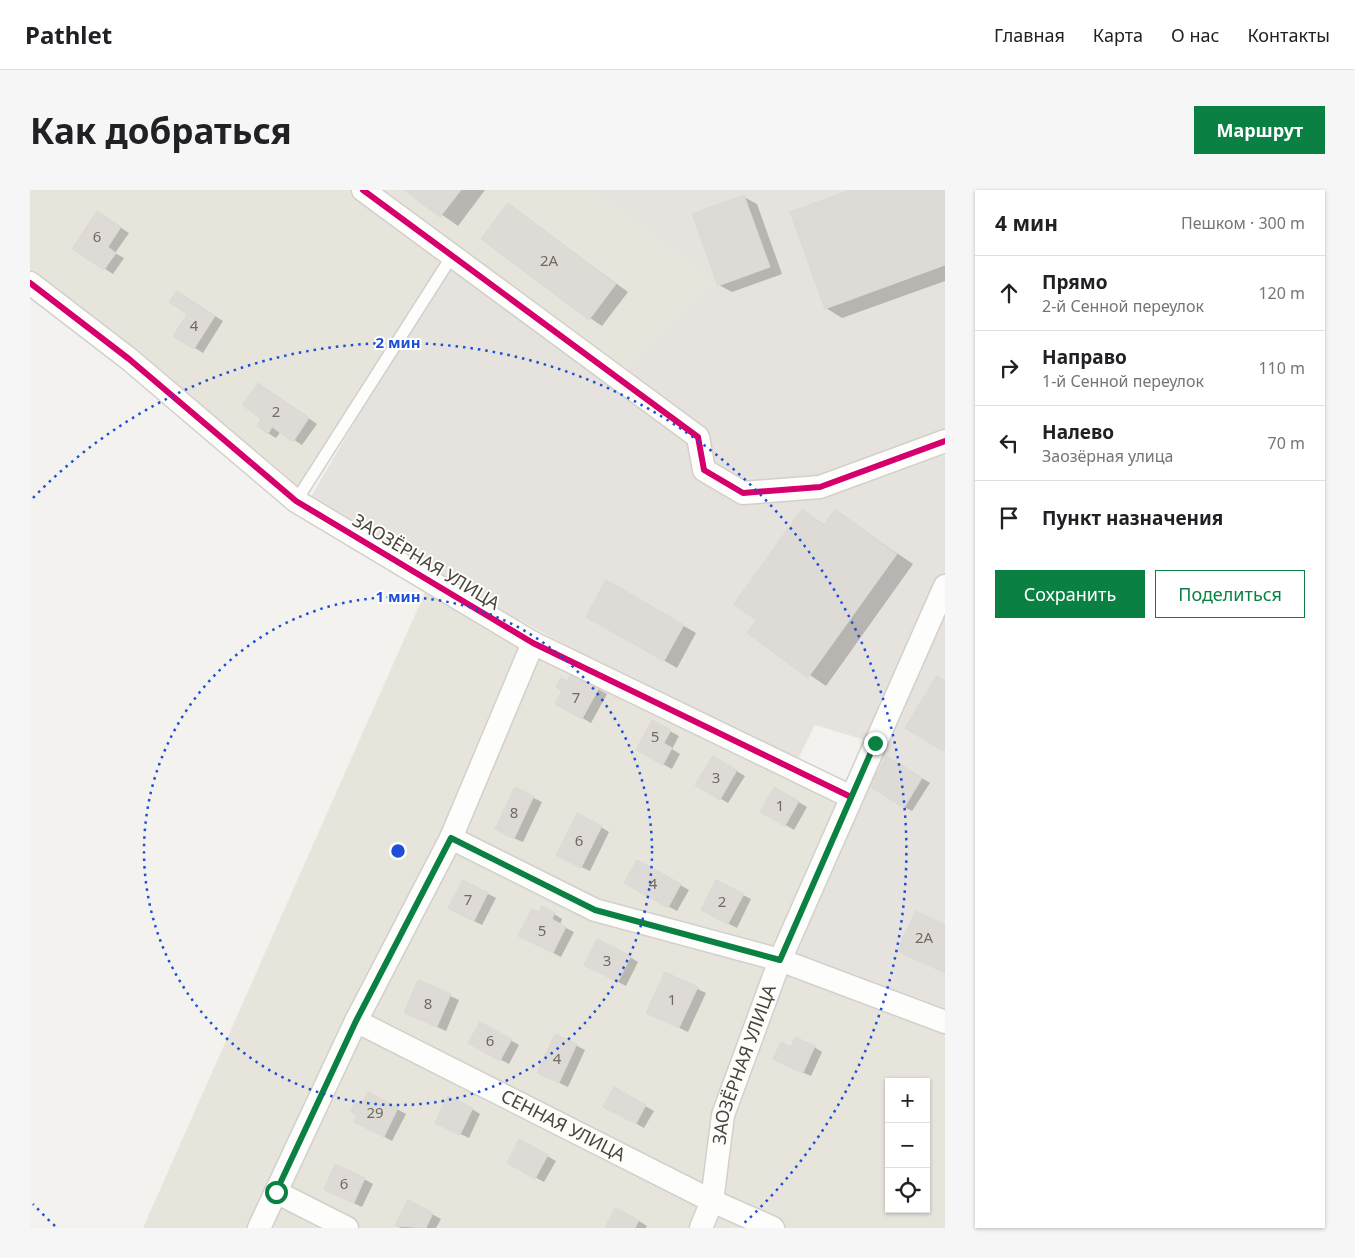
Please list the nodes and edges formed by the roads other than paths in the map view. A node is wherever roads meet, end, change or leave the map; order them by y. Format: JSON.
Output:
{"nodes":[{"id":1,"x":363,"y":190,"type":"edge"},
{"id":2,"x":452,"y":256,"type":"junction"},
{"id":3,"x":30,"y":283,"type":"edge"},
{"id":4,"x":945,"y":441,"type":"edge"},
{"id":5,"x":296,"y":501,"type":"junction"},
{"id":6,"x":945,"y":586,"type":"edge"},
{"id":7,"x":532,"y":643,"type":"junction"},
{"id":8,"x":851,"y":797,"type":"junction"},
{"id":9,"x":451,"y":838,"type":"junction"},
{"id":10,"x":780,"y":960,"type":"junction"},
{"id":11,"x":356,"y":1021,"type":"junction"},
{"id":12,"x":945,"y":1022,"type":"edge"},
{"id":13,"x":276,"y":1192,"type":"junction"},
{"id":14,"x":712,"y":1201,"type":"junction"},
{"id":15,"x":259,"y":1228,"type":"edge"},
{"id":16,"x":347,"y":1228,"type":"edge"},
{"id":17,"x":701,"y":1228,"type":"edge"},
{"id":18,"x":774,"y":1228,"type":"edge"}],
"edges":[{"from":1,"to":2,"type":"street"},
{"from":2,"to":4,"type":"street"},
{"from":2,"to":5,"type":"lane"},
{"from":3,"to":5,"type":"street","name":"ЗАОЗЁРНАЯ УЛИЦА"},
{"from":5,"to":7,"type":"street","name":"ЗАОЗЁРНАЯ УЛИЦА"},
{"from":6,"to":8,"type":"street","name":"ЗАОЗЁРНАЯ УЛИЦА"},
{"from":7,"to":8,"type":"street","name":"ЗАОЗЁРНАЯ УЛИЦА"},
{"from":7,"to":9,"type":"street"},
{"from":8,"to":10,"type":"street","name":"ЗАОЗЁРНАЯ УЛИЦА"},
{"from":9,"to":10,"type":"street"},
{"from":9,"to":11,"type":"street"},
{"from":10,"to":12,"type":"street"},
{"from":10,"to":14,"type":"street","name":"ЗАОЗЁРНАЯ УЛИЦА"},
{"from":11,"to":13,"type":"street"},
{"from":11,"to":14,"type":"street","name":"СЕННАЯ УЛИЦА"},
{"from":13,"to":15,"type":"street"},
{"from":13,"to":16,"type":"street"},
{"from":14,"to":17,"type":"street","name":"ЗАОЗЁРНАЯ УЛИЦА"},
{"from":14,"to":18,"type":"street","name":"СЕННАЯ УЛИЦА"}]}
